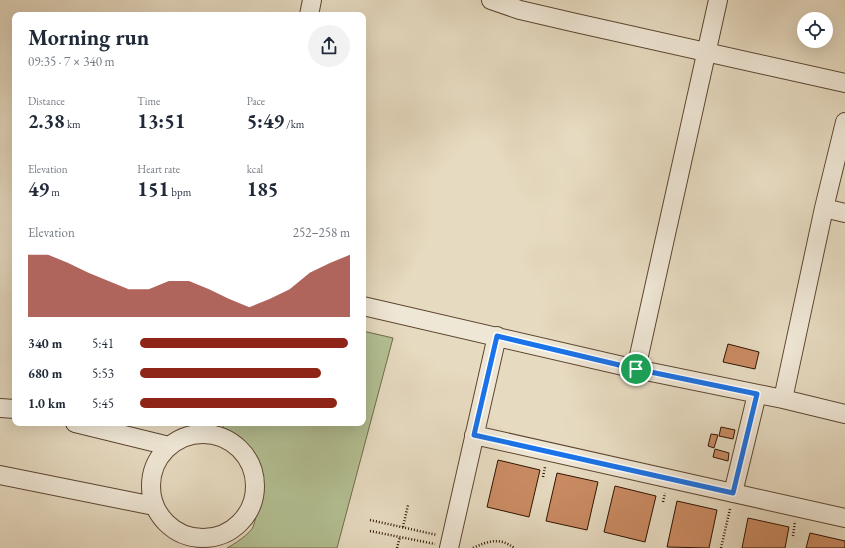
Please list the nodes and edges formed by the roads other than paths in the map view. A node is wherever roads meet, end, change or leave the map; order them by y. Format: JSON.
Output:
{"nodes":[{"id":1,"x":312,"y":0,"type":"edge"},
{"id":2,"x":491,"y":0,"type":"edge"},
{"id":3,"x":718,"y":0,"type":"edge"},
{"id":4,"x":310,"y":12,"type":"edge"},
{"id":5,"x":706,"y":53,"type":"junction"},
{"id":6,"x":845,"y":82,"type":"edge"},
{"id":7,"x":845,"y":122,"type":"edge"},
{"id":8,"x":824,"y":208,"type":"junction"},
{"id":9,"x":845,"y":213,"type":"edge"},
{"id":10,"x":366,"y":307,"type":"edge"},
{"id":11,"x":497,"y":336,"type":"junction"},
{"id":12,"x":636,"y":369,"type":"junction"},
{"id":13,"x":757,"y":394,"type":"junction"},
{"id":14,"x":783,"y":399,"type":"junction"},
{"id":15,"x":0,"y":408,"type":"edge"},
{"id":16,"x":12,"y":409,"type":"edge"},
{"id":17,"x":845,"y":414,"type":"edge"},
{"id":18,"x":87,"y":426,"type":"edge"},
{"id":19,"x":216,"y":429,"type":"edge"},
{"id":20,"x":474,"y":435,"type":"junction"},
{"id":21,"x":169,"y":446,"type":"junction"},
{"id":22,"x":0,"y":475,"type":"edge"},
{"id":23,"x":732,"y":498,"type":"junction"},
{"id":24,"x":154,"y":506,"type":"junction"},
{"id":25,"x":845,"y":518,"type":"edge"},
{"id":26,"x":184,"y":542,"type":"edge"},
{"id":27,"x":450,"y":544,"type":"edge"}],
"edges":[{"from":1,"to":4,"type":"street"},
{"from":2,"to":5,"type":"street"},
{"from":3,"to":5,"type":"street"},
{"from":5,"to":6,"type":"street"},
{"from":5,"to":12,"type":"street"},
{"from":7,"to":8,"type":"street"},
{"from":8,"to":9,"type":"street"},
{"from":8,"to":14,"type":"street"},
{"from":10,"to":11,"type":"street"},
{"from":11,"to":12,"type":"street"},
{"from":11,"to":20,"type":"street"},
{"from":12,"to":13,"type":"street"},
{"from":13,"to":14,"type":"street"},
{"from":13,"to":23,"type":"street"},
{"from":14,"to":17,"type":"street"},
{"from":15,"to":16,"type":"street"},
{"from":18,"to":21,"type":"street"},
{"from":19,"to":21,"type":"street"},
{"from":19,"to":26,"type":"street"},
{"from":20,"to":23,"type":"street"},
{"from":20,"to":27,"type":"street"},
{"from":21,"to":24,"type":"street"},
{"from":22,"to":24,"type":"street"},
{"from":23,"to":25,"type":"street"},
{"from":24,"to":26,"type":"street"}]}
